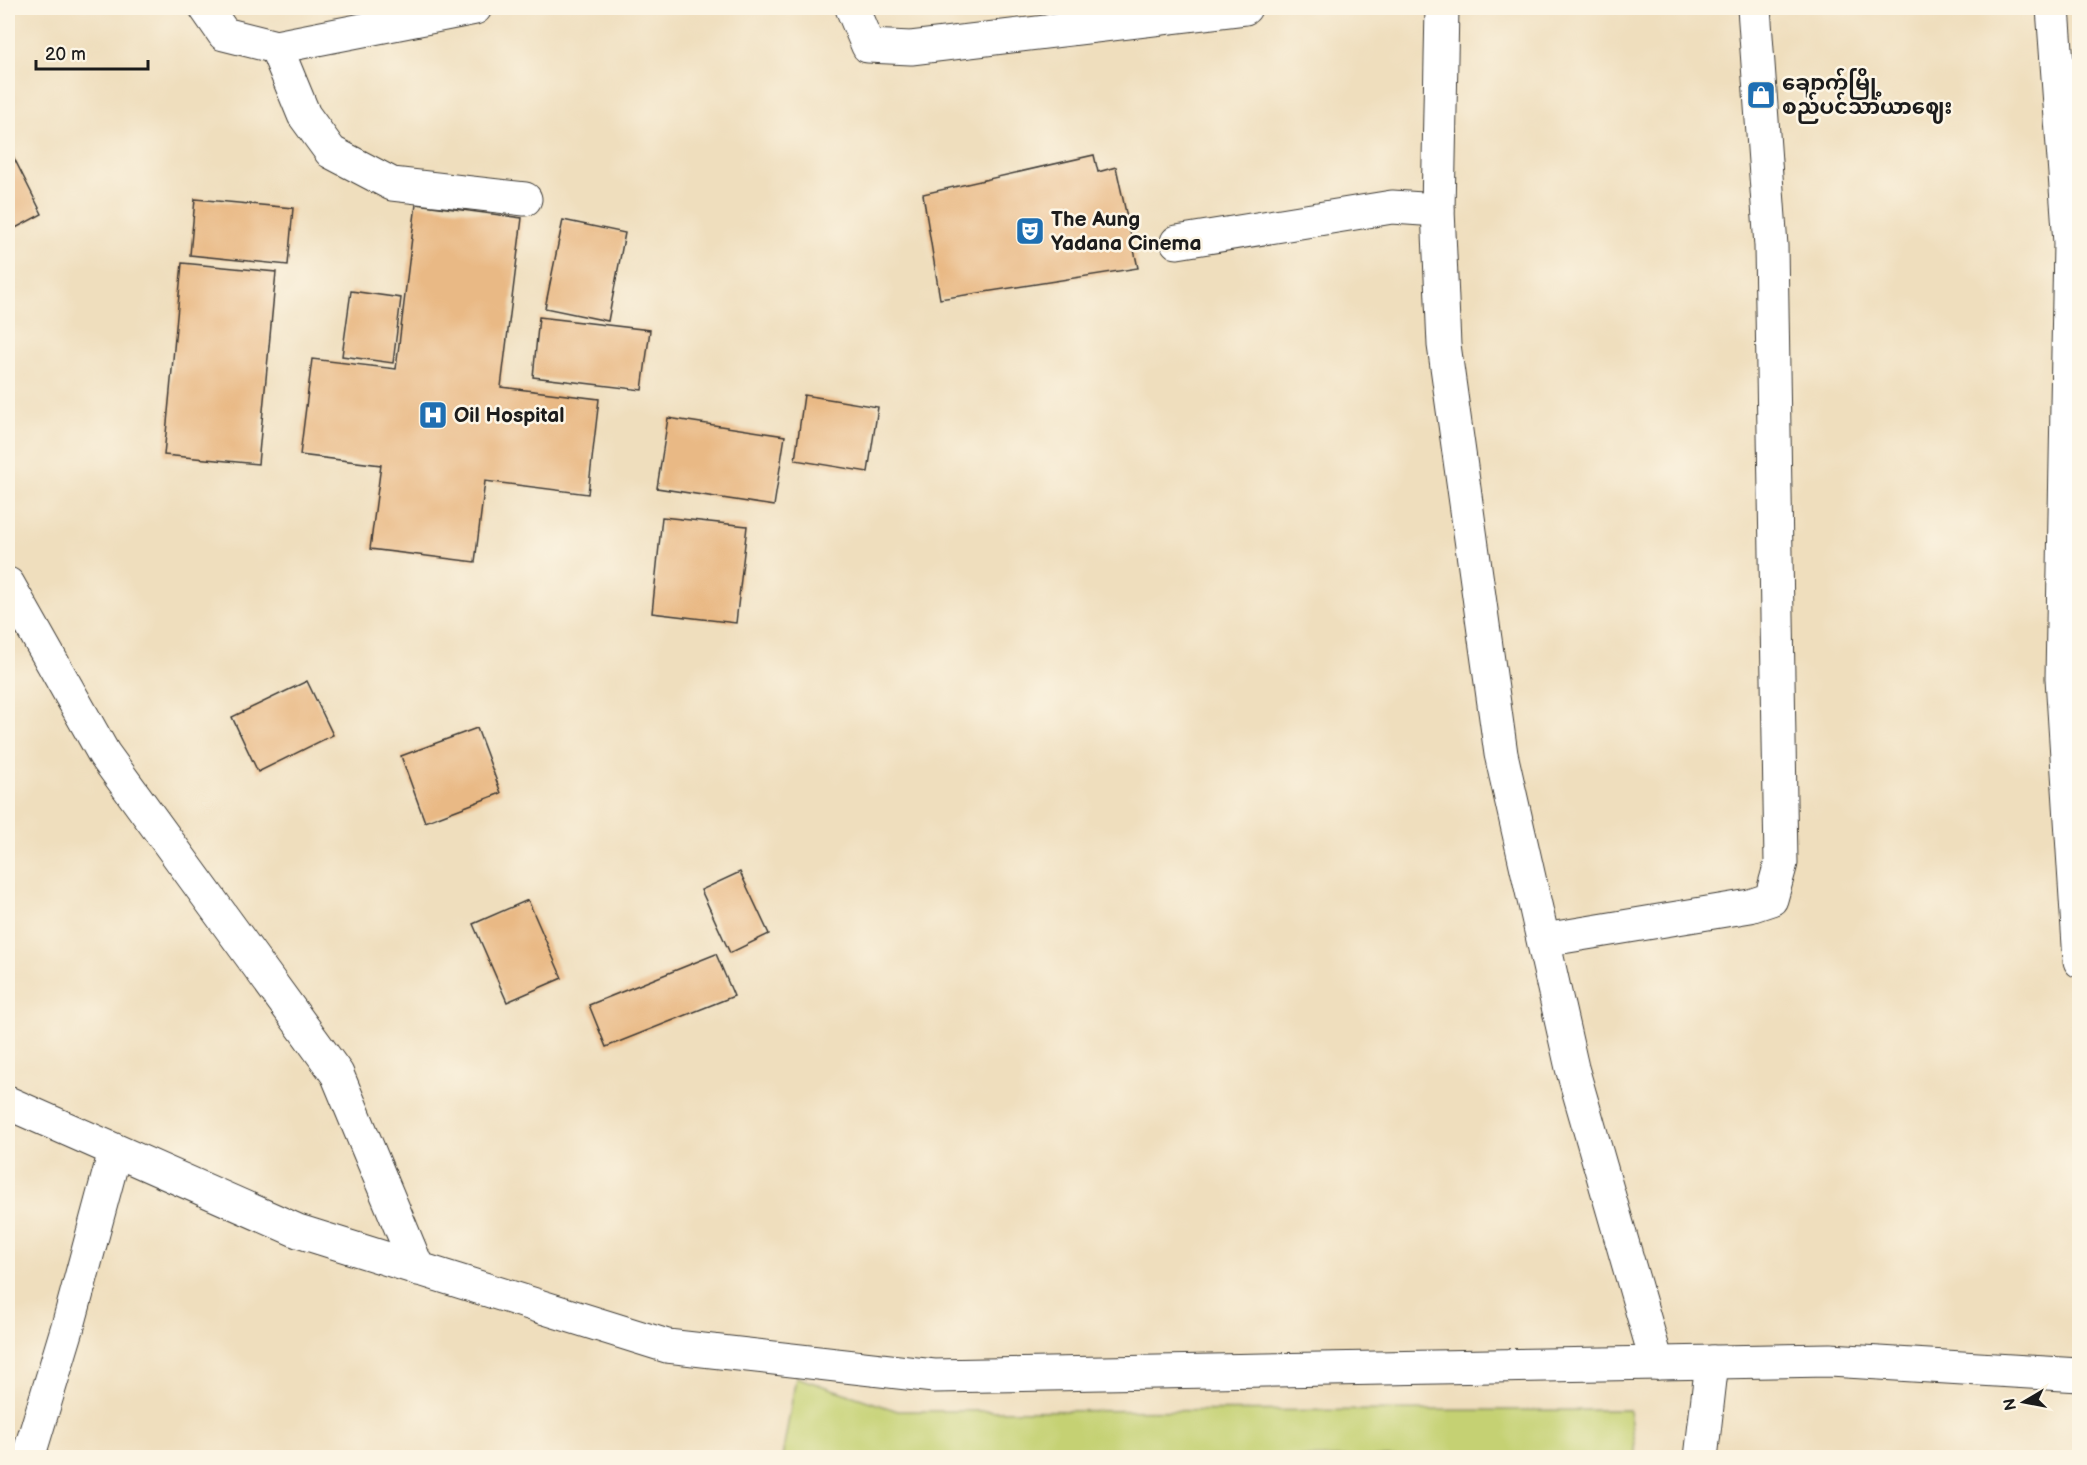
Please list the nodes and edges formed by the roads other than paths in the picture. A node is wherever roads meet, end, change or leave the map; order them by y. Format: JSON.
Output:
{"nodes":[{"id":1,"x":206,"y":8,"type":"edge"},
{"id":2,"x":475,"y":8,"type":"edge"},
{"id":3,"x":852,"y":8,"type":"edge"},
{"id":4,"x":1245,"y":8,"type":"edge"},
{"id":5,"x":1442,"y":8,"type":"edge"},
{"id":6,"x":1754,"y":8,"type":"edge"},
{"id":7,"x":2053,"y":8,"type":"edge"},
{"id":8,"x":276,"y":47,"type":"junction"},
{"id":9,"x":525,"y":199,"type":"dead end"},
{"id":10,"x":1438,"y":210,"type":"junction"},
{"id":11,"x":1177,"y":242,"type":"dead end"},
{"id":12,"x":8,"y":584,"type":"edge"},
{"id":13,"x":1544,"y":940,"type":"junction"},
{"id":14,"x":2079,"y":961,"type":"edge"},
{"id":15,"x":8,"y":1103,"type":"edge"},
{"id":16,"x":115,"y":1151,"type":"junction"},
{"id":17,"x":418,"y":1269,"type":"junction"},
{"id":18,"x":1712,"y":1362,"type":"junction"},
{"id":19,"x":1657,"y":1363,"type":"junction"},
{"id":20,"x":2079,"y":1375,"type":"edge"},
{"id":21,"x":28,"y":1458,"type":"edge"},
{"id":22,"x":1701,"y":1458,"type":"edge"}],
"edges":[{"from":1,"to":8,"type":"street"},
{"from":2,"to":8,"type":"street"},
{"from":3,"to":4,"type":"street"},
{"from":5,"to":10,"type":"street"},
{"from":6,"to":13,"type":"street"},
{"from":7,"to":14,"type":"street"},
{"from":8,"to":9,"type":"street"},
{"from":10,"to":11,"type":"street"},
{"from":10,"to":13,"type":"street"},
{"from":12,"to":17,"type":"street"},
{"from":13,"to":19,"type":"street"},
{"from":15,"to":16,"type":"street"},
{"from":16,"to":17,"type":"street"},
{"from":16,"to":21,"type":"street"},
{"from":17,"to":19,"type":"street"},
{"from":18,"to":19,"type":"street"},
{"from":18,"to":20,"type":"street"},
{"from":18,"to":22,"type":"street"}]}
